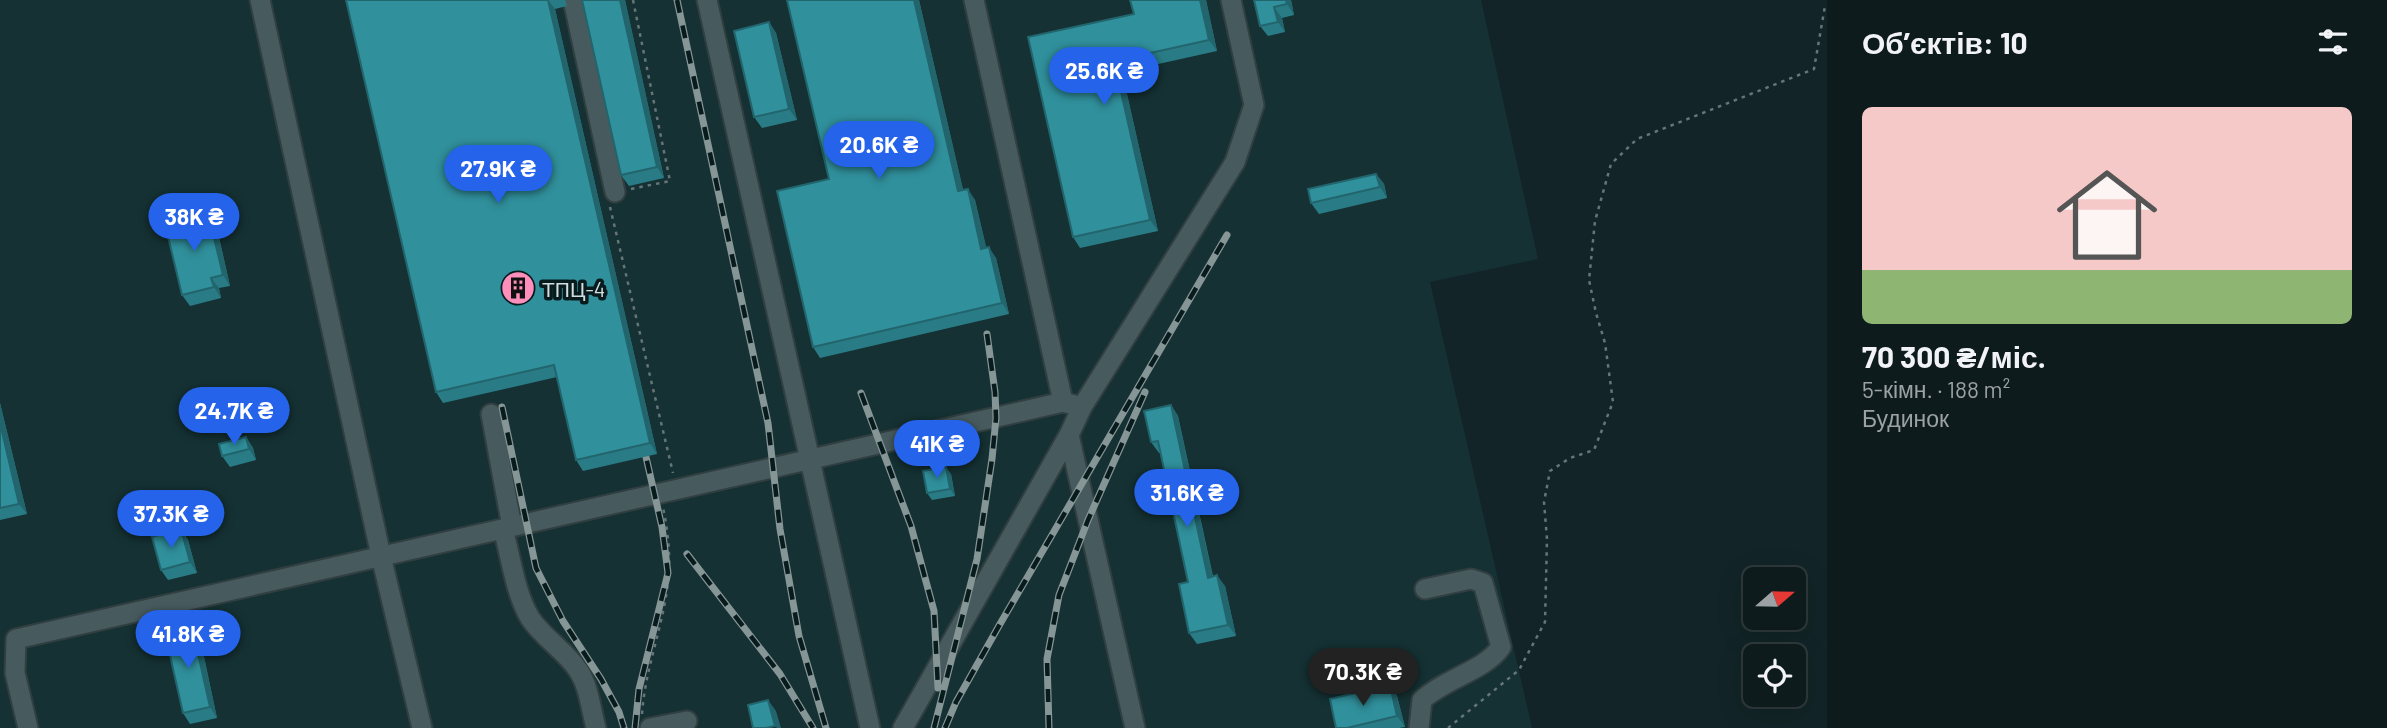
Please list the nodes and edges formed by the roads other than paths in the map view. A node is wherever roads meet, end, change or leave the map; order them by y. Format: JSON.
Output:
{"nodes":[{"id":1,"x":260,"y":0,"type":"edge"},
{"id":2,"x":573,"y":0,"type":"edge"},
{"id":3,"x":707,"y":0,"type":"edge"},
{"id":4,"x":974,"y":0,"type":"edge"},
{"id":5,"x":1231,"y":0,"type":"edge"},
{"id":6,"x":615,"y":192,"type":"road end"},
{"id":7,"x":1063,"y":402,"type":"junction"},
{"id":8,"x":1082,"y":407,"type":"junction"},
{"id":9,"x":491,"y":414,"type":"dead end"},
{"id":10,"x":1069,"y":435,"type":"junction"},
{"id":11,"x":810,"y":460,"type":"junction"},
{"id":12,"x":508,"y":528,"type":"junction"},
{"id":13,"x":382,"y":556,"type":"junction"},
{"id":14,"x":1425,"y":589,"type":"dead end"},
{"id":15,"x":8,"y":638,"type":"edge"},
{"id":16,"x":687,"y":721,"type":"dead end"},
{"id":17,"x":646,"y":726,"type":"edge"},
{"id":18,"x":25,"y":727,"type":"edge"},
{"id":19,"x":422,"y":728,"type":"edge"},
{"id":20,"x":596,"y":728,"type":"edge"},
{"id":21,"x":870,"y":728,"type":"edge"},
{"id":22,"x":903,"y":728,"type":"edge"},
{"id":23,"x":1135,"y":728,"type":"edge"},
{"id":24,"x":1419,"y":728,"type":"edge"}],
"edges":[{"from":1,"to":13,"type":"lane"},
{"from":2,"to":6,"type":"lane"},
{"from":3,"to":11,"type":"lane"},
{"from":4,"to":7,"type":"lane"},
{"from":5,"to":8,"type":"lane"},
{"from":7,"to":8,"type":"lane"},
{"from":7,"to":11,"type":"lane"},
{"from":8,"to":10,"type":"lane"},
{"from":9,"to":12,"type":"lane"},
{"from":10,"to":22,"type":"lane"},
{"from":10,"to":23,"type":"lane"},
{"from":11,"to":12,"type":"lane"},
{"from":11,"to":21,"type":"lane"},
{"from":12,"to":13,"type":"lane"},
{"from":12,"to":20,"type":"lane"},
{"from":13,"to":15,"type":"lane"},
{"from":13,"to":19,"type":"lane"},
{"from":14,"to":24,"type":"lane"},
{"from":15,"to":18,"type":"lane"},
{"from":16,"to":17,"type":"lane"}]}
